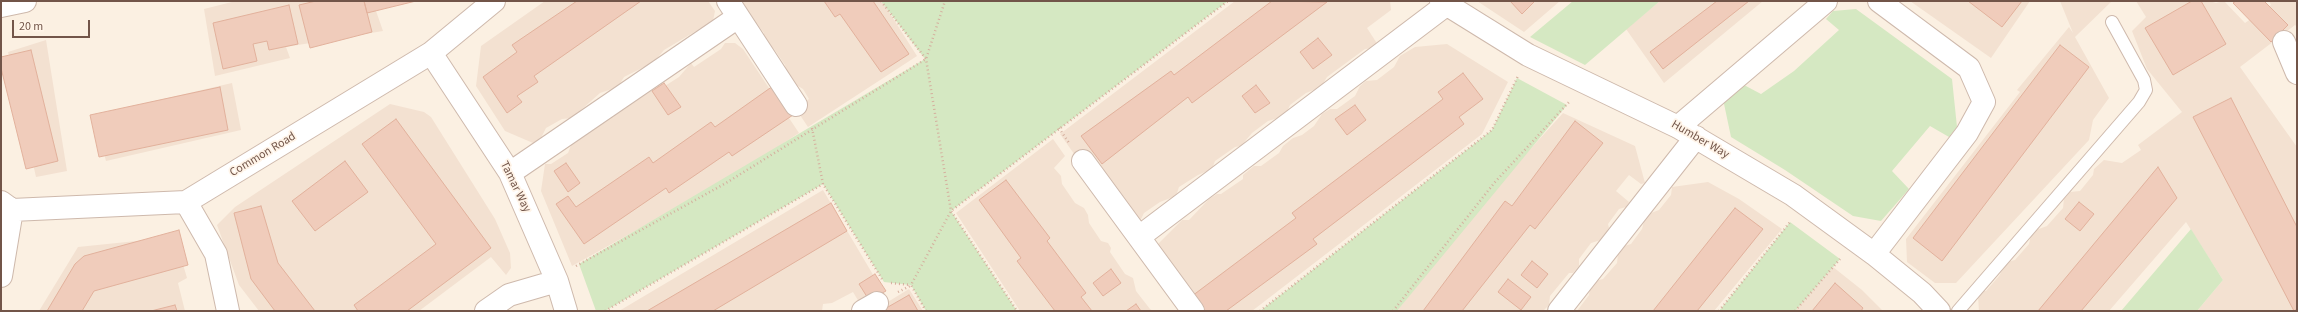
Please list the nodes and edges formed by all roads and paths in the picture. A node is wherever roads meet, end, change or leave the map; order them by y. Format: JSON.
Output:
{"nodes":[{"id":1,"x":25,"y":1,"type":"edge"},
{"id":2,"x":494,"y":1,"type":"edge"},
{"id":3,"x":881,"y":1,"type":"edge"},
{"id":4,"x":946,"y":1,"type":"edge"},
{"id":5,"x":1228,"y":1,"type":"edge"},
{"id":6,"x":1826,"y":1,"type":"edge"},
{"id":7,"x":1879,"y":1,"type":"edge"},
{"id":8,"x":1444,"y":3,"type":"edge"},
{"id":9,"x":1,"y":6,"type":"edge"},
{"id":10,"x":733,"y":9,"type":"edge"},
{"id":11,"x":2112,"y":22,"type":"dead end"},
{"id":12,"x":2284,"y":42,"type":"dead end"},
{"id":13,"x":431,"y":53,"type":"junction"},
{"id":14,"x":1528,"y":54,"type":"junction"},
{"id":15,"x":926,"y":59,"type":"junction"},
{"id":16,"x":2297,"y":73,"type":"edge"},
{"id":17,"x":1587,"y":82,"type":"junction"},
{"id":18,"x":796,"y":104,"type":"joint"},
{"id":19,"x":812,"y":128,"type":"junction"},
{"id":20,"x":1687,"y":132,"type":"junction"},
{"id":21,"x":1083,"y":161,"type":"dead end"},
{"id":22,"x":510,"y":173,"type":"junction"},
{"id":23,"x":823,"y":184,"type":"junction"},
{"id":24,"x":186,"y":202,"type":"junction"},
{"id":25,"x":1805,"y":204,"type":"junction"},
{"id":26,"x":7,"y":206,"type":"edge"},
{"id":27,"x":951,"y":211,"type":"junction"},
{"id":28,"x":1139,"y":237,"type":"junction"},
{"id":29,"x":1856,"y":240,"type":"junction"},
{"id":30,"x":1874,"y":254,"type":"junction"},
{"id":31,"x":1,"y":276,"type":"edge"},
{"id":32,"x":556,"y":279,"type":"junction"},
{"id":33,"x":911,"y":285,"type":"junction"},
{"id":34,"x":228,"y":311,"type":"edge"},
{"id":35,"x":486,"y":311,"type":"edge"},
{"id":36,"x":566,"y":311,"type":"edge"},
{"id":37,"x":605,"y":311,"type":"edge"},
{"id":38,"x":926,"y":311,"type":"edge"},
{"id":39,"x":1017,"y":311,"type":"edge"},
{"id":40,"x":1193,"y":311,"type":"edge"},
{"id":41,"x":1260,"y":311,"type":"edge"},
{"id":42,"x":1393,"y":311,"type":"edge"},
{"id":43,"x":1559,"y":311,"type":"edge"},
{"id":44,"x":1719,"y":311,"type":"edge"},
{"id":45,"x":1795,"y":311,"type":"edge"},
{"id":46,"x":1939,"y":311,"type":"edge"},
{"id":47,"x":1958,"y":311,"type":"edge"}],
"edges":[{"from":1,"to":9,"type":"street"},
{"from":2,"to":13,"type":"street","name":"Common Road"},
{"from":3,"to":15,"type":"path"},
{"from":4,"to":15,"type":"path"},
{"from":5,"to":27,"type":"path"},
{"from":6,"to":20,"type":"street"},
{"from":7,"to":30,"type":"street"},
{"from":8,"to":14,"type":"street","name":"Humber Way"},
{"from":8,"to":28,"type":"street"},
{"from":10,"to":18,"type":"street"},
{"from":10,"to":22,"type":"street"},
{"from":11,"to":47,"type":"lane"},
{"from":12,"to":16,"type":"street"},
{"from":13,"to":22,"type":"street","name":"Tamar Way"},
{"from":13,"to":24,"type":"street","name":"Common Road"},
{"from":14,"to":17,"type":"street","name":"Humber Way"},
{"from":14,"to":41,"type":"path"},
{"from":15,"to":19,"type":"path"},
{"from":15,"to":27,"type":"path"},
{"from":17,"to":20,"type":"street","name":"Humber Way"},
{"from":17,"to":42,"type":"path"},
{"from":18,"to":19,"type":"path"},
{"from":19,"to":23,"type":"path"},
{"from":19,"to":32,"type":"path"},
{"from":20,"to":25,"type":"street","name":"Humber Way"},
{"from":20,"to":43,"type":"street"},
{"from":21,"to":28,"type":"street"},
{"from":22,"to":32,"type":"street","name":"Tamar Way"},
{"from":23,"to":33,"type":"path"},
{"from":23,"to":37,"type":"path"},
{"from":24,"to":26,"type":"street","name":"Common Road"},
{"from":24,"to":34,"type":"street"},
{"from":25,"to":29,"type":"street","name":"Humber Way"},
{"from":25,"to":44,"type":"path"},
{"from":26,"to":31,"type":"street"},
{"from":27,"to":33,"type":"path"},
{"from":27,"to":39,"type":"path"},
{"from":28,"to":40,"type":"street"},
{"from":29,"to":30,"type":"street","name":"Humber Way"},
{"from":29,"to":45,"type":"path"},
{"from":30,"to":46,"type":"street","name":"Humber Way"},
{"from":32,"to":35,"type":"street"},
{"from":32,"to":36,"type":"street","name":"Tamar Way"},
{"from":33,"to":38,"type":"path"}]}
